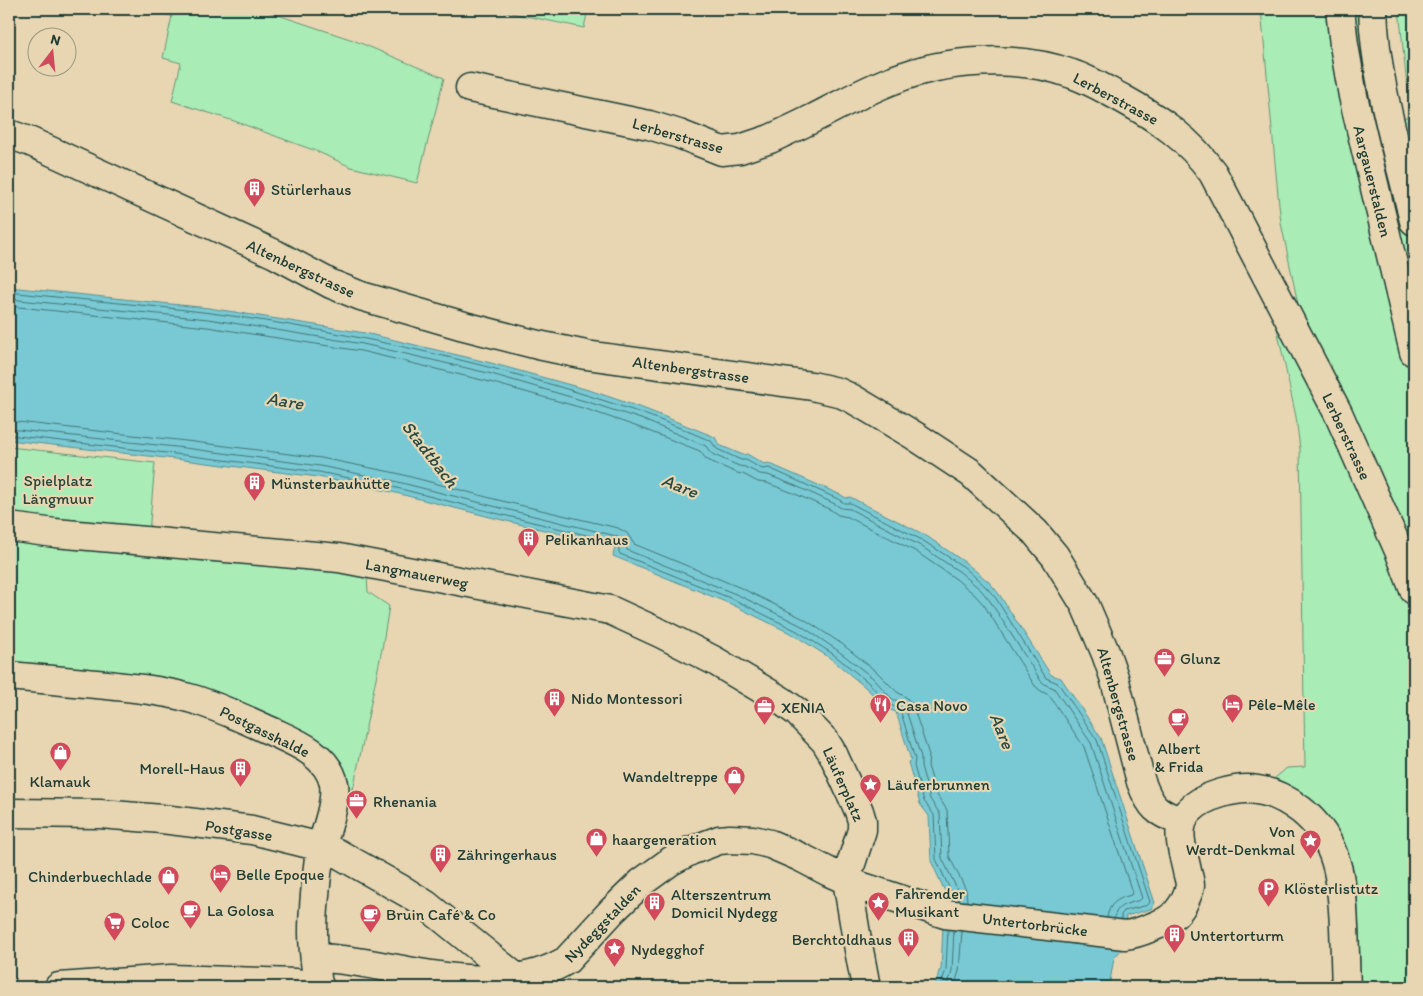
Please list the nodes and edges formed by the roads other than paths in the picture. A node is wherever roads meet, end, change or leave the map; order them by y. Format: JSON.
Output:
{"nodes":[{"id":1,"x":1340,"y":9,"type":"edge"},
{"id":2,"x":1373,"y":9,"type":"edge"},
{"id":3,"x":470,"y":88,"type":"dead end"},
{"id":4,"x":9,"y":134,"type":"edge"},
{"id":5,"x":1414,"y":220,"type":"edge"},
{"id":6,"x":1414,"y":352,"type":"edge"},
{"id":7,"x":9,"y":527,"type":"edge"},
{"id":8,"x":1414,"y":590,"type":"edge"},
{"id":9,"x":9,"y":676,"type":"edge"},
{"id":10,"x":797,"y":712,"type":"joint"},
{"id":11,"x":9,"y":814,"type":"edge"},
{"id":12,"x":1182,"y":822,"type":"junction"},
{"id":13,"x":321,"y":847,"type":"junction"},
{"id":14,"x":847,"y":880,"type":"junction"},
{"id":15,"x":315,"y":957,"type":"junction"},
{"id":16,"x":519,"y":980,"type":"junction"},
{"id":17,"x":58,"y":987,"type":"edge"},
{"id":18,"x":319,"y":987,"type":"edge"},
{"id":19,"x":866,"y":987,"type":"edge"},
{"id":20,"x":1346,"y":987,"type":"edge"}],
"edges":[{"from":1,"to":6,"type":"street","name":"Aargauerstalden"},
{"from":2,"to":5,"type":"street","name":"Aargauerstalden"},
{"from":3,"to":8,"type":"street","name":"Lerberstrasse"},
{"from":4,"to":12,"type":"street","name":"Altenbergstrasse"},
{"from":7,"to":10,"type":"street","name":"Langmauerweg"},
{"from":9,"to":13,"type":"street","name":"Postgasshalde"},
{"from":10,"to":14,"type":"street","name":"Läuferplatz"},
{"from":11,"to":13,"type":"street","name":"Postgasse"},
{"from":12,"to":14,"type":"street","name":"Untertorbrücke"},
{"from":12,"to":20,"type":"street"},
{"from":13,"to":15,"type":"street","name":"Postgasshalde"},
{"from":13,"to":16,"type":"street","name":"Postgasse"},
{"from":14,"to":16,"type":"street","name":"Nydeggstalden"},
{"from":14,"to":19,"type":"street"},
{"from":15,"to":16,"type":"street","name":"Nydeggstalden"},
{"from":15,"to":18,"type":"street","name":"Postgasshalde"},
{"from":17,"to":18,"type":"street"}]}
